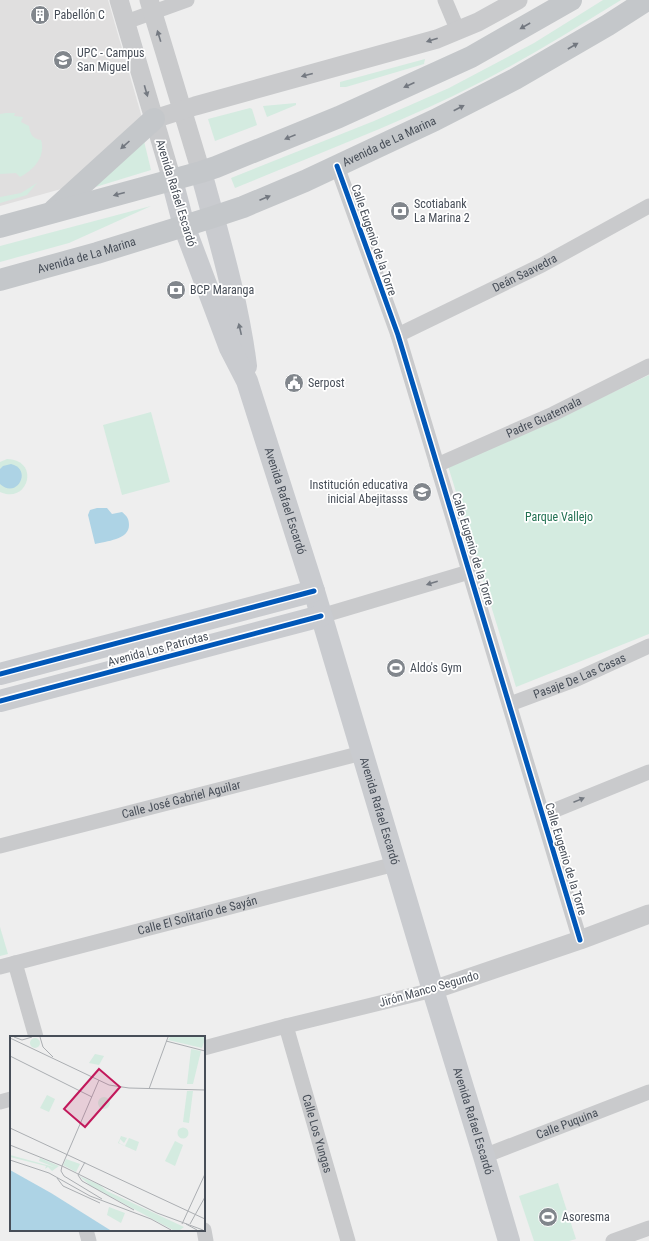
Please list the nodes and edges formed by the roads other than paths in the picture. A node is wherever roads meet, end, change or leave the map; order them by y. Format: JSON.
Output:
{"nodes":[{"id":1,"x":119,"y":0,"type":"edge"},
{"id":2,"x":187,"y":0,"type":"edge"},
{"id":3,"x":445,"y":0,"type":"edge"},
{"id":4,"x":518,"y":0,"type":"edge"},
{"id":5,"x":647,"y":0,"type":"edge"},
{"id":6,"x":566,"y":1,"type":"edge"},
{"id":7,"x":150,"y":7,"type":"edge"},
{"id":8,"x":126,"y":22,"type":"junction"},
{"id":9,"x":458,"y":31,"type":"junction"},
{"id":10,"x":181,"y":110,"type":"junction"},
{"id":11,"x":154,"y":119,"type":"junction"},
{"id":12,"x":337,"y":166,"type":"junction"},
{"id":13,"x":201,"y":172,"type":"junction"},
{"id":14,"x":172,"y":180,"type":"junction"},
{"id":15,"x":74,"y":192,"type":"junction"},
{"id":16,"x":649,"y":206,"type":"edge"},
{"id":17,"x":0,"y":212,"type":"edge"},
{"id":18,"x":51,"y":213,"type":"junction"},
{"id":19,"x":213,"y":217,"type":"junction"},
{"id":20,"x":184,"y":226,"type":"junction"},
{"id":21,"x":0,"y":227,"type":"edge"},
{"id":22,"x":0,"y":280,"type":"edge"},
{"id":23,"x":398,"y":335,"type":"junction"},
{"id":24,"x":649,"y":366,"type":"edge"},
{"id":25,"x":247,"y":381,"type":"junction"},
{"id":26,"x":437,"y":465,"type":"junction"},
{"id":27,"x":470,"y":572,"type":"junction"},
{"id":28,"x":314,"y":591,"type":"junction"},
{"id":29,"x":321,"y":616,"type":"junction"},
{"id":30,"x":649,"y":646,"type":"edge"},
{"id":31,"x":0,"y":674,"type":"edge"},
{"id":32,"x":0,"y":700,"type":"edge"},
{"id":33,"x":510,"y":704,"type":"junction"},
{"id":34,"x":362,"y":753,"type":"junction"},
{"id":35,"x":649,"y":772,"type":"edge"},
{"id":36,"x":543,"y":815,"type":"junction"},
{"id":37,"x":0,"y":846,"type":"edge"},
{"id":38,"x":395,"y":864,"type":"junction"},
{"id":39,"x":649,"y":914,"type":"edge"},
{"id":40,"x":580,"y":940,"type":"junction"},
{"id":41,"x":15,"y":963,"type":"junction"},
{"id":42,"x":0,"y":967,"type":"edge"},
{"id":43,"x":433,"y":990,"type":"junction"},
{"id":44,"x":286,"y":1026,"type":"junction"},
{"id":45,"x":36,"y":1036,"type":"edge"},
{"id":46,"x":205,"y":1048,"type":"edge"},
{"id":47,"x":649,"y":1092,"type":"edge"},
{"id":48,"x":10,"y":1099,"type":"edge"},
{"id":49,"x":0,"y":1102,"type":"edge"},
{"id":50,"x":484,"y":1156,"type":"junction"},
{"id":51,"x":86,"y":1231,"type":"edge"},
{"id":52,"x":204,"y":1231,"type":"edge"},
{"id":53,"x":645,"y":1233,"type":"edge"},
{"id":54,"x":88,"y":1241,"type":"edge"},
{"id":55,"x":206,"y":1241,"type":"edge"},
{"id":56,"x":348,"y":1241,"type":"edge"},
{"id":57,"x":509,"y":1241,"type":"edge"},
{"id":58,"x":613,"y":1241,"type":"edge"}],
"edges":[{"from":1,"to":8,"type":"street","name":"Avenida Rafael Escardó"},
{"from":2,"to":7,"type":"street"},
{"from":3,"to":9,"type":"street"},
{"from":4,"to":9,"type":"street"},
{"from":12,"to":5,"type":"main road","name":"Avenida de La Marina","one_way":true},
{"from":6,"to":13,"type":"main road","one_way":true},
{"from":7,"to":8,"type":"street"},
{"from":10,"to":7,"type":"street","name":"Avenida Rafael Escardó","one_way":true},
{"from":8,"to":11,"type":"street","name":"Avenida Rafael Escardó","one_way":true},
{"from":9,"to":10,"type":"street","one_way":true},
{"from":10,"to":11,"type":"street"},
{"from":10,"to":13,"type":"street","name":"Avenida Rafael Escardó"},
{"from":11,"to":14,"type":"street","name":"Avenida Rafael Escardó"},
{"from":11,"to":15,"type":"main road","one_way":true},
{"from":19,"to":12,"type":"main road","name":"Avenida de La Marina","one_way":true},
{"from":12,"to":23,"type":"street","name":"Calle Eugenio de la Torre"},
{"from":13,"to":14,"type":"main road"},
{"from":13,"to":19,"type":"main road","name":"Avenida Rafael Escardó"},
{"from":14,"to":18,"type":"main road","one_way":true},
{"from":14,"to":20,"type":"main road","name":"Avenida Rafael Escardó"},
{"from":15,"to":17,"type":"main road"},
{"from":15,"to":18,"type":"main road"},
{"from":16,"to":23,"type":"street","name":"Deán Saavedra"},
{"from":18,"to":21,"type":"main road"},
{"from":19,"to":20,"type":"main road","name":"Avenida de La Marina"},
{"from":25,"to":19,"type":"main road","name":"Avenida Rafael Escardó","one_way":true},
{"from":20,"to":22,"type":"main road","name":"Avenida de La Marina"},
{"from":20,"to":25,"type":"main road","name":"Avenida Rafael Escardó"},
{"from":23,"to":26,"type":"street","name":"Calle Eugenio de la Torre"},
{"from":24,"to":26,"type":"street","name":"Padre Guatemala"},
{"from":25,"to":28,"type":"main road","name":"Avenida Rafael Escardó"},
{"from":26,"to":27,"type":"street","name":"Calle Eugenio de la Torre"},
{"from":27,"to":29,"type":"street","one_way":true},
{"from":27,"to":33,"type":"street","name":"Calle Eugenio de la Torre"},
{"from":28,"to":29,"type":"main road","name":"Avenida Rafael Escardó"},
{"from":28,"to":31,"type":"main road","name":"Avenida Los Patriotas"},
{"from":29,"to":32,"type":"main road","name":"Avenida Los Patriotas"},
{"from":29,"to":34,"type":"main road","name":"Avenida Rafael Escardó"},
{"from":30,"to":33,"type":"street","name":"Pasaje De Las Casas"},
{"from":33,"to":36,"type":"street","name":"Calle Eugenio de la Torre"},
{"from":34,"to":37,"type":"street","name":"Calle José Gabriel Aguilar"},
{"from":34,"to":38,"type":"main road","name":"Avenida Rafael Escardó"},
{"from":36,"to":35,"type":"street","one_way":true},
{"from":36,"to":40,"type":"street","name":"Calle Eugenio de la Torre"},
{"from":38,"to":41,"type":"street","name":"Calle El Solitario de Sayán"},
{"from":38,"to":43,"type":"main road","name":"Avenida Rafael Escardó"},
{"from":39,"to":40,"type":"street","name":"Jirón Manco Segundo"},
{"from":40,"to":43,"type":"street","name":"Jirón Manco Segundo"},
{"from":41,"to":42,"type":"street","name":"Calle El Solitario de Sayán"},
{"from":41,"to":45,"type":"street"},
{"from":43,"to":44,"type":"street","name":"Jirón Manco Segundo"},
{"from":43,"to":50,"type":"main road","name":"Avenida Rafael Escardó"},
{"from":44,"to":46,"type":"street","name":"Jirón Manco Segundo"},
{"from":44,"to":56,"type":"street","name":"Calle Los Yungas"},
{"from":47,"to":50,"type":"street","name":"Calle Puquina"},
{"from":48,"to":49,"type":"street"},
{"from":50,"to":57,"type":"main road","name":"Avenida Rafael Escardó"},
{"from":51,"to":54,"type":"street"},
{"from":52,"to":55,"type":"street"},
{"from":53,"to":58,"type":"street"}]}
